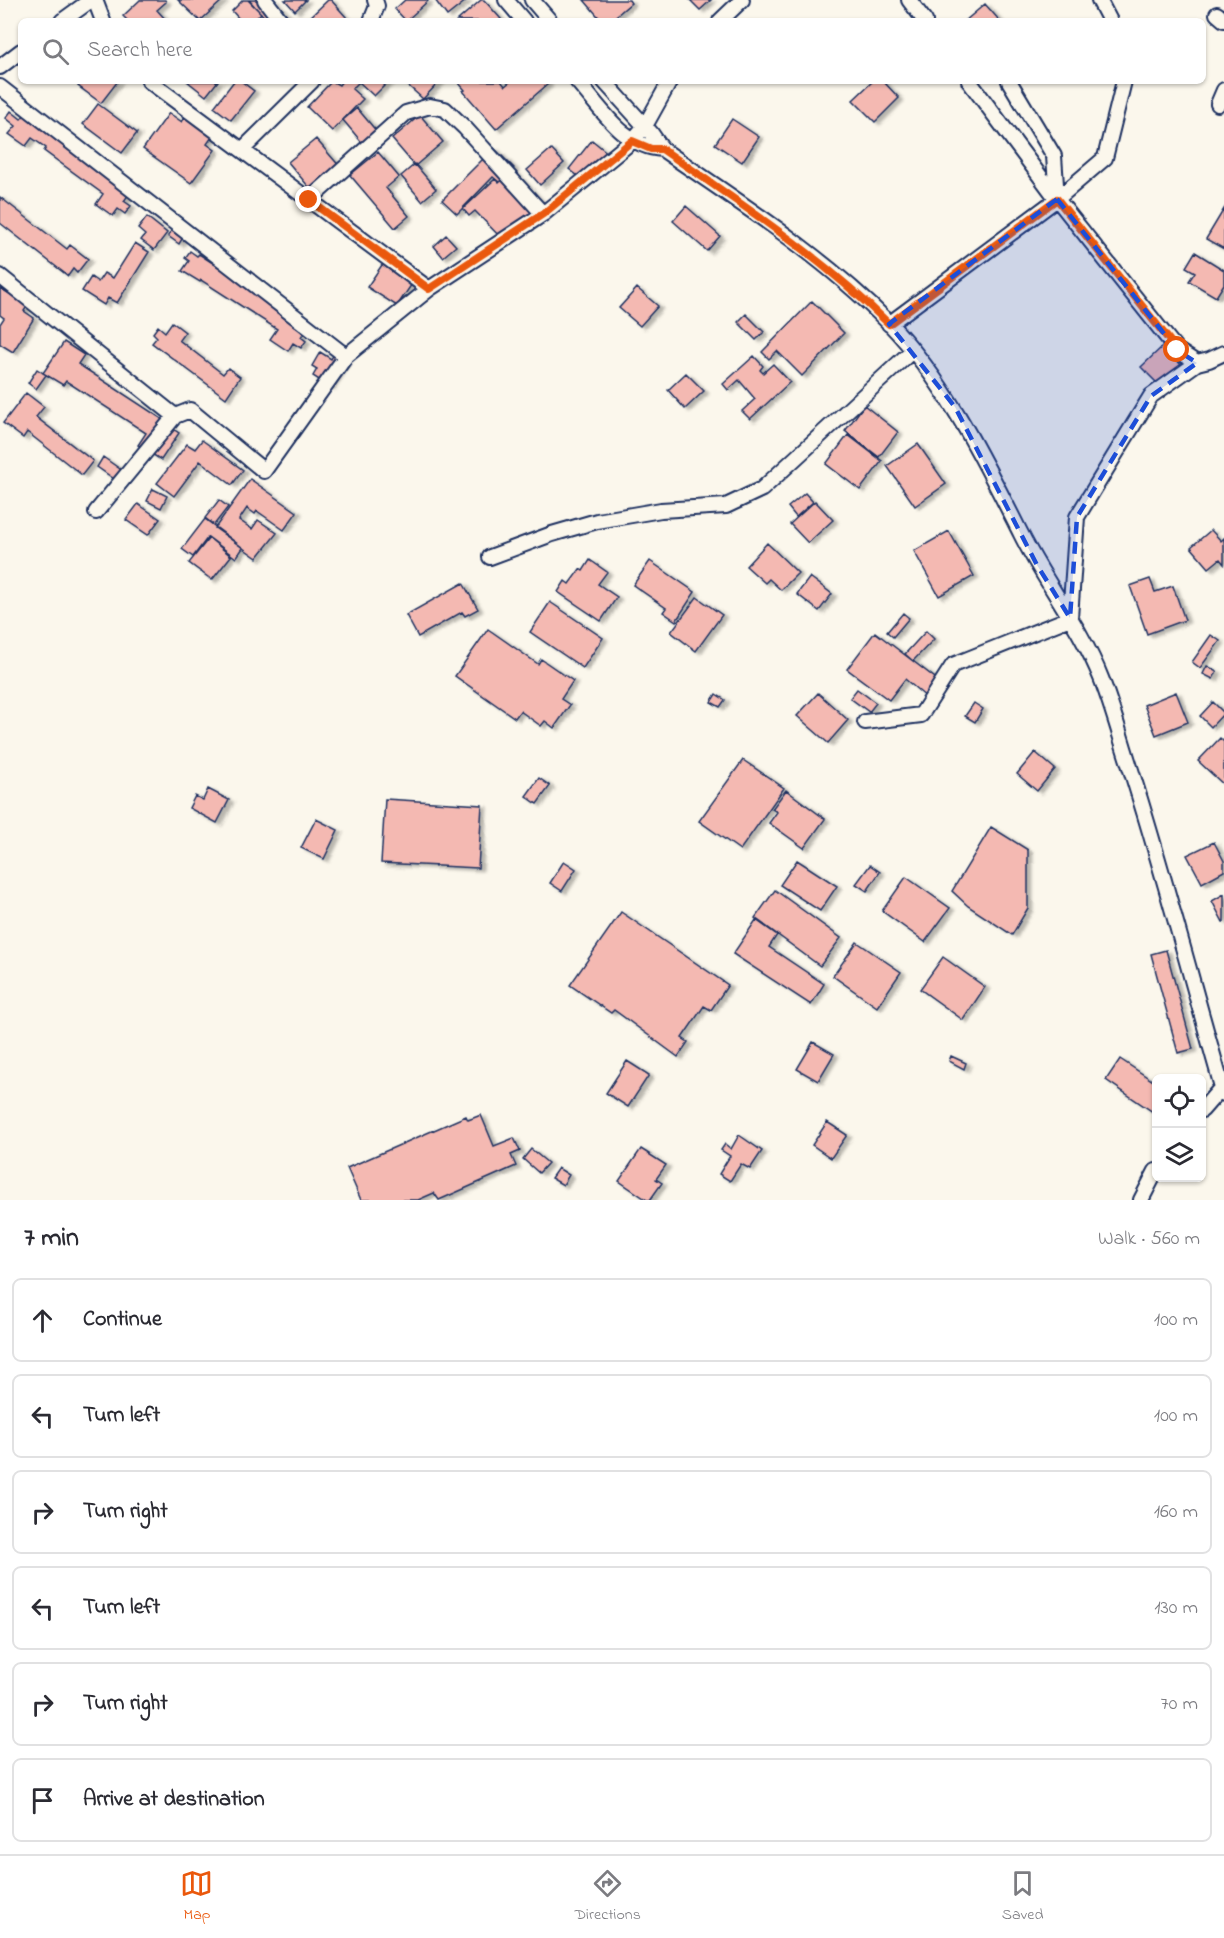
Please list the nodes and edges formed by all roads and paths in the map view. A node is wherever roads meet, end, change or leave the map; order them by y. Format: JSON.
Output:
{"nodes":[{"id":1,"x":93,"y":0,"type":"edge"},
{"id":2,"x":265,"y":0,"type":"edge"},
{"id":3,"x":375,"y":0,"type":"edge"},
{"id":4,"x":506,"y":0,"type":"edge"},
{"id":5,"x":742,"y":0,"type":"edge"},
{"id":6,"x":909,"y":0,"type":"edge"},
{"id":7,"x":1099,"y":0,"type":"edge"},
{"id":8,"x":533,"y":1,"type":"edge"},
{"id":9,"x":66,"y":18,"type":"edge"},
{"id":10,"x":102,"y":18,"type":"edge"},
{"id":11,"x":279,"y":18,"type":"edge"},
{"id":12,"x":372,"y":18,"type":"edge"},
{"id":13,"x":521,"y":18,"type":"edge"},
{"id":14,"x":547,"y":18,"type":"edge"},
{"id":15,"x":723,"y":18,"type":"edge"},
{"id":16,"x":923,"y":18,"type":"edge"},
{"id":17,"x":1108,"y":18,"type":"edge"},
{"id":18,"x":18,"y":53,"type":"edge"},
{"id":19,"x":0,"y":68,"type":"edge"},
{"id":20,"x":153,"y":84,"type":"edge"},
{"id":21,"x":309,"y":84,"type":"edge"},
{"id":22,"x":580,"y":84,"type":"edge"},
{"id":23,"x":607,"y":84,"type":"edge"},
{"id":24,"x":668,"y":84,"type":"edge"},
{"id":25,"x":971,"y":84,"type":"edge"},
{"id":26,"x":1011,"y":84,"type":"edge"},
{"id":27,"x":1123,"y":84,"type":"edge"},
{"id":28,"x":0,"y":87,"type":"edge"},
{"id":29,"x":1224,"y":90,"type":"edge"},
{"id":30,"x":1218,"y":104,"type":"dead end"},
{"id":31,"x":645,"y":126,"type":"junction"},
{"id":32,"x":632,"y":141,"type":"junction"},
{"id":33,"x":662,"y":149,"type":"junction"},
{"id":34,"x":242,"y":150,"type":"junction"},
{"id":35,"x":1057,"y":199,"type":"junction"},
{"id":36,"x":309,"y":200,"type":"junction"},
{"id":37,"x":543,"y":214,"type":"junction"},
{"id":38,"x":0,"y":276,"type":"edge"},
{"id":39,"x":429,"y":289,"type":"junction"},
{"id":40,"x":889,"y":324,"type":"junction"},
{"id":41,"x":913,"y":350,"type":"junction"},
{"id":42,"x":1224,"y":353,"type":"edge"},
{"id":43,"x":346,"y":356,"type":"junction"},
{"id":44,"x":1197,"y":363,"type":"junction"},
{"id":45,"x":175,"y":416,"type":"junction"},
{"id":46,"x":96,"y":512,"type":"dead end"},
{"id":47,"x":489,"y":558,"type":"dead end"},
{"id":48,"x":1070,"y":618,"type":"junction"},
{"id":49,"x":865,"y":722,"type":"dead end"},
{"id":50,"x":1223,"y":1091,"type":"edge"},
{"id":51,"x":1206,"y":1106,"type":"edge"},
{"id":52,"x":1152,"y":1179,"type":"edge"},
{"id":53,"x":1141,"y":1200,"type":"edge"}],
"edges":[{"from":1,"to":9,"type":"street"},
{"from":1,"to":10,"type":"street"},
{"from":2,"to":11,"type":"street"},
{"from":3,"to":12,"type":"street"},
{"from":4,"to":13,"type":"street"},
{"from":5,"to":15,"type":"street"},
{"from":6,"to":16,"type":"street"},
{"from":7,"to":17,"type":"street"},
{"from":8,"to":13,"type":"street"},
{"from":8,"to":14,"type":"street"},
{"from":18,"to":19,"type":"street"},
{"from":20,"to":34,"type":"street"},
{"from":21,"to":34,"type":"street"},
{"from":22,"to":32,"type":"street"},
{"from":23,"to":31,"type":"street"},
{"from":24,"to":31,"type":"street"},
{"from":25,"to":35,"type":"street"},
{"from":26,"to":35,"type":"street"},
{"from":27,"to":35,"type":"street"},
{"from":28,"to":43,"type":"street"},
{"from":29,"to":30,"type":"street"},
{"from":31,"to":32,"type":"street"},
{"from":31,"to":33,"type":"street"},
{"from":32,"to":33,"type":"street"},
{"from":32,"to":37,"type":"street"},
{"from":33,"to":40,"type":"street"},
{"from":34,"to":36,"type":"street"},
{"from":35,"to":40,"type":"street"},
{"from":35,"to":44,"type":"street"},
{"from":36,"to":37,"type":"street"},
{"from":36,"to":39,"type":"street"},
{"from":37,"to":39,"type":"street"},
{"from":38,"to":45,"type":"street"},
{"from":39,"to":43,"type":"street"},
{"from":40,"to":41,"type":"street"},
{"from":41,"to":47,"type":"street"},
{"from":41,"to":48,"type":"street"},
{"from":42,"to":44,"type":"street"},
{"from":43,"to":45,"type":"street"},
{"from":44,"to":48,"type":"street"},
{"from":45,"to":46,"type":"street"},
{"from":48,"to":49,"type":"street"},
{"from":48,"to":50,"type":"street"},
{"from":50,"to":51,"type":"street"},
{"from":52,"to":53,"type":"street"}]}
